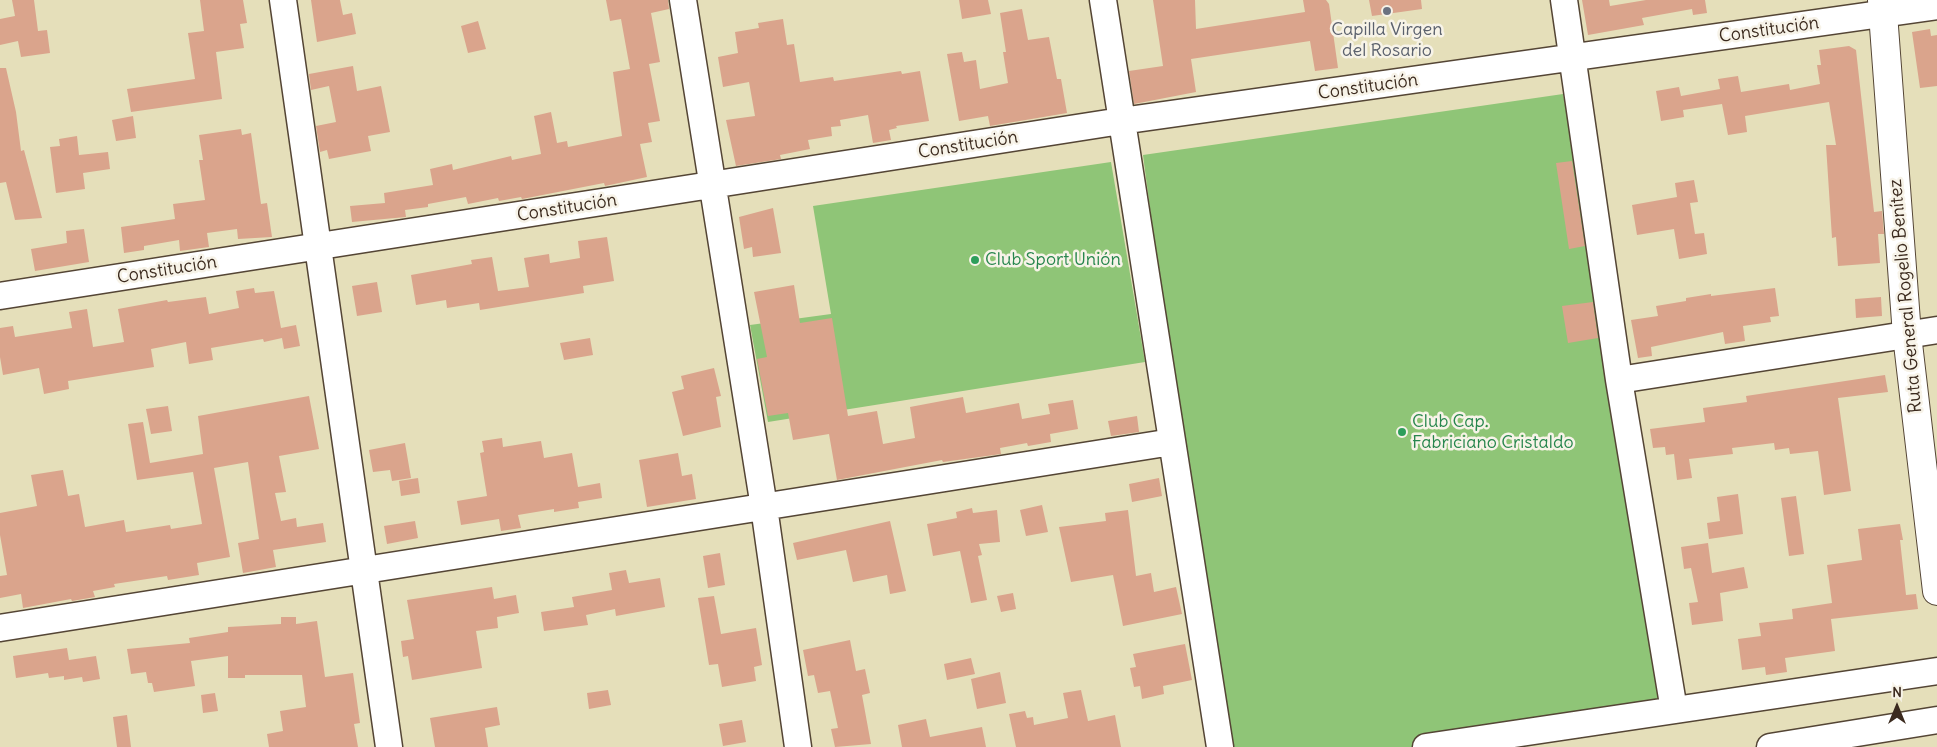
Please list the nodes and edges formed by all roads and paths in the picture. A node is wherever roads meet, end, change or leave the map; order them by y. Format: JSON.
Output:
{"nodes":[{"id":1,"x":283,"y":0,"type":"edge"},
{"id":2,"x":683,"y":0,"type":"edge"},
{"id":3,"x":1102,"y":0,"type":"edge"},
{"id":4,"x":1564,"y":0,"type":"edge"},
{"id":5,"x":1937,"y":6,"type":"edge"},
{"id":6,"x":1883,"y":7,"type":"edge"},
{"id":7,"x":1572,"y":58,"type":"junction"},
{"id":8,"x":1122,"y":121,"type":"junction"},
{"id":9,"x":714,"y":185,"type":"junction"},
{"id":10,"x":320,"y":246,"type":"junction"},
{"id":11,"x":0,"y":296,"type":"edge"},
{"id":12,"x":1937,"y":330,"type":"edge"},
{"id":13,"x":1907,"y":335,"type":"junction"},
{"id":14,"x":1619,"y":380,"type":"junction"},
{"id":15,"x":1172,"y":442,"type":"junction"},
{"id":16,"x":764,"y":507,"type":"junction"},
{"id":17,"x":364,"y":570,"type":"junction"},
{"id":18,"x":1937,"y":592,"type":"edge"},
{"id":19,"x":0,"y":628,"type":"edge"},
{"id":20,"x":1937,"y":671,"type":"edge"},
{"id":21,"x":1674,"y":710,"type":"junction"},
{"id":22,"x":1937,"y":720,"type":"edge"},
{"id":23,"x":389,"y":747,"type":"edge"},
{"id":24,"x":798,"y":747,"type":"edge"},
{"id":25,"x":1220,"y":747,"type":"edge"},
{"id":26,"x":1426,"y":747,"type":"edge"},
{"id":27,"x":1770,"y":747,"type":"edge"}],
"edges":[{"from":1,"to":10,"type":"street"},
{"from":2,"to":9,"type":"street"},
{"from":3,"to":8,"type":"street"},
{"from":4,"to":7,"type":"street"},
{"from":5,"to":6,"type":"street","name":"Constitución"},
{"from":6,"to":7,"type":"street","name":"Constitución"},
{"from":6,"to":13,"type":"main road","name":"Ruta General Rogelio Benítez"},
{"from":7,"to":8,"type":"street","name":"Constitución"},
{"from":7,"to":14,"type":"street"},
{"from":8,"to":9,"type":"street","name":"Constitución"},
{"from":8,"to":15,"type":"street"},
{"from":9,"to":10,"type":"street","name":"Constitución"},
{"from":9,"to":16,"type":"street"},
{"from":10,"to":11,"type":"street","name":"Constitución"},
{"from":10,"to":17,"type":"street"},
{"from":12,"to":13,"type":"street"},
{"from":13,"to":14,"type":"street"},
{"from":13,"to":18,"type":"main road","name":"Ruta General Rogelio Benítez"},
{"from":14,"to":21,"type":"street"},
{"from":15,"to":16,"type":"street"},
{"from":15,"to":25,"type":"street"},
{"from":16,"to":17,"type":"street"},
{"from":16,"to":24,"type":"street"},
{"from":17,"to":19,"type":"street"},
{"from":17,"to":23,"type":"street"},
{"from":20,"to":21,"type":"street"},
{"from":21,"to":26,"type":"street"},
{"from":22,"to":27,"type":"street"}]}
